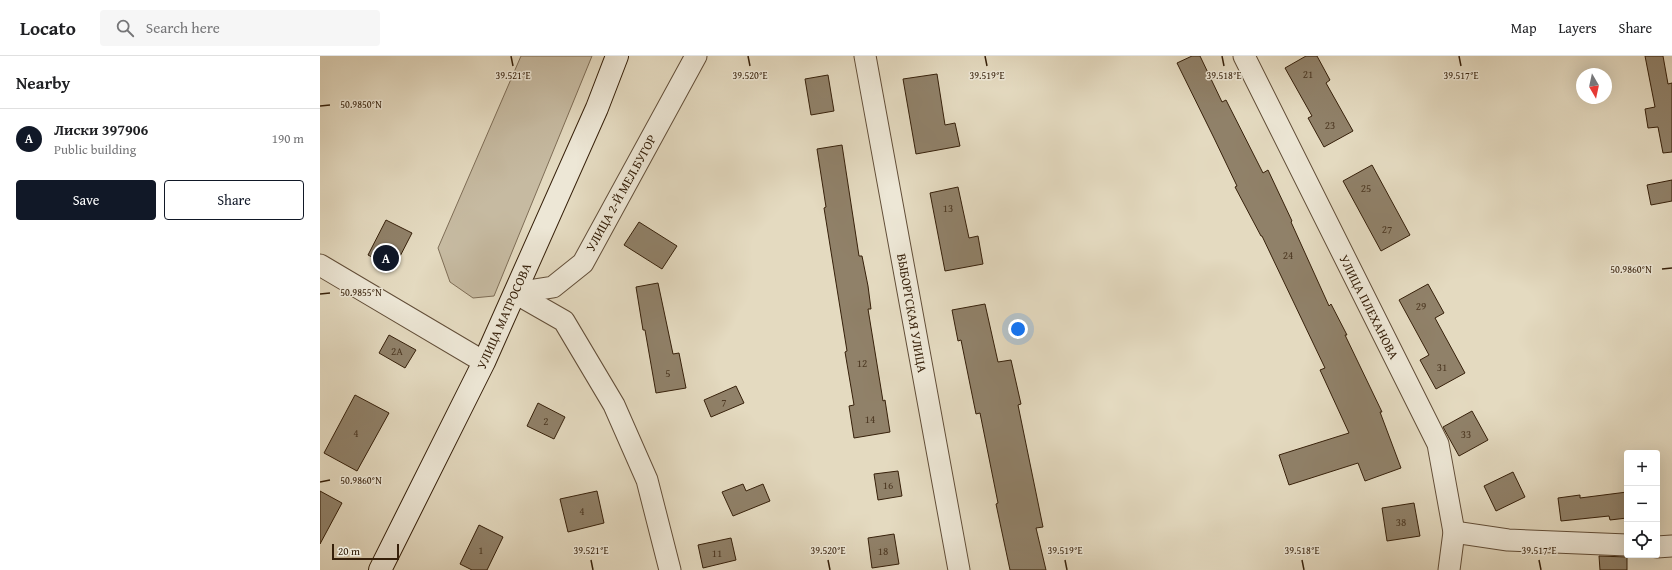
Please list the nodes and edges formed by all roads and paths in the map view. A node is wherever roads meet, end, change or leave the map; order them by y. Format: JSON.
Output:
{"nodes":[{"id":1,"x":617,"y":56,"type":"edge"},
{"id":2,"x":696,"y":56,"type":"edge"},
{"id":3,"x":865,"y":56,"type":"edge"},
{"id":4,"x":1244,"y":56,"type":"edge"},
{"id":5,"x":320,"y":264,"type":"edge"},
{"id":6,"x":515,"y":293,"type":"junction"},
{"id":7,"x":484,"y":362,"type":"junction"},
{"id":8,"x":1454,"y":532,"type":"junction"},
{"id":9,"x":1624,"y":545,"type":"edge"},
{"id":10,"x":1672,"y":546,"type":"edge"},
{"id":11,"x":1660,"y":547,"type":"edge"},
{"id":12,"x":380,"y":570,"type":"edge"},
{"id":13,"x":670,"y":570,"type":"edge"},
{"id":14,"x":959,"y":570,"type":"edge"},
{"id":15,"x":1449,"y":570,"type":"edge"}],
"edges":[{"from":1,"to":6,"type":"main road","name":"УЛИЦА МАТРОСОВА"},
{"from":2,"to":6,"type":"street","name":"УЛИЦА 2-Й МЕЛ.БУГОР"},
{"from":3,"to":14,"type":"street","name":"ВЫБОРГСКАЯ УЛИЦА"},
{"from":4,"to":8,"type":"street","name":"УЛИЦА ПЛЕХАНОВА"},
{"from":5,"to":7,"type":"street"},
{"from":6,"to":7,"type":"main road","name":"УЛИЦА МАТРОСОВА"},
{"from":6,"to":13,"type":"street"},
{"from":7,"to":12,"type":"main road","name":"УЛИЦА МАТРОСОВА"},
{"from":8,"to":9,"type":"street"},
{"from":8,"to":15,"type":"street","name":"УЛИЦА ПЛЕХАНОВА"},
{"from":10,"to":11,"type":"street"}]}
